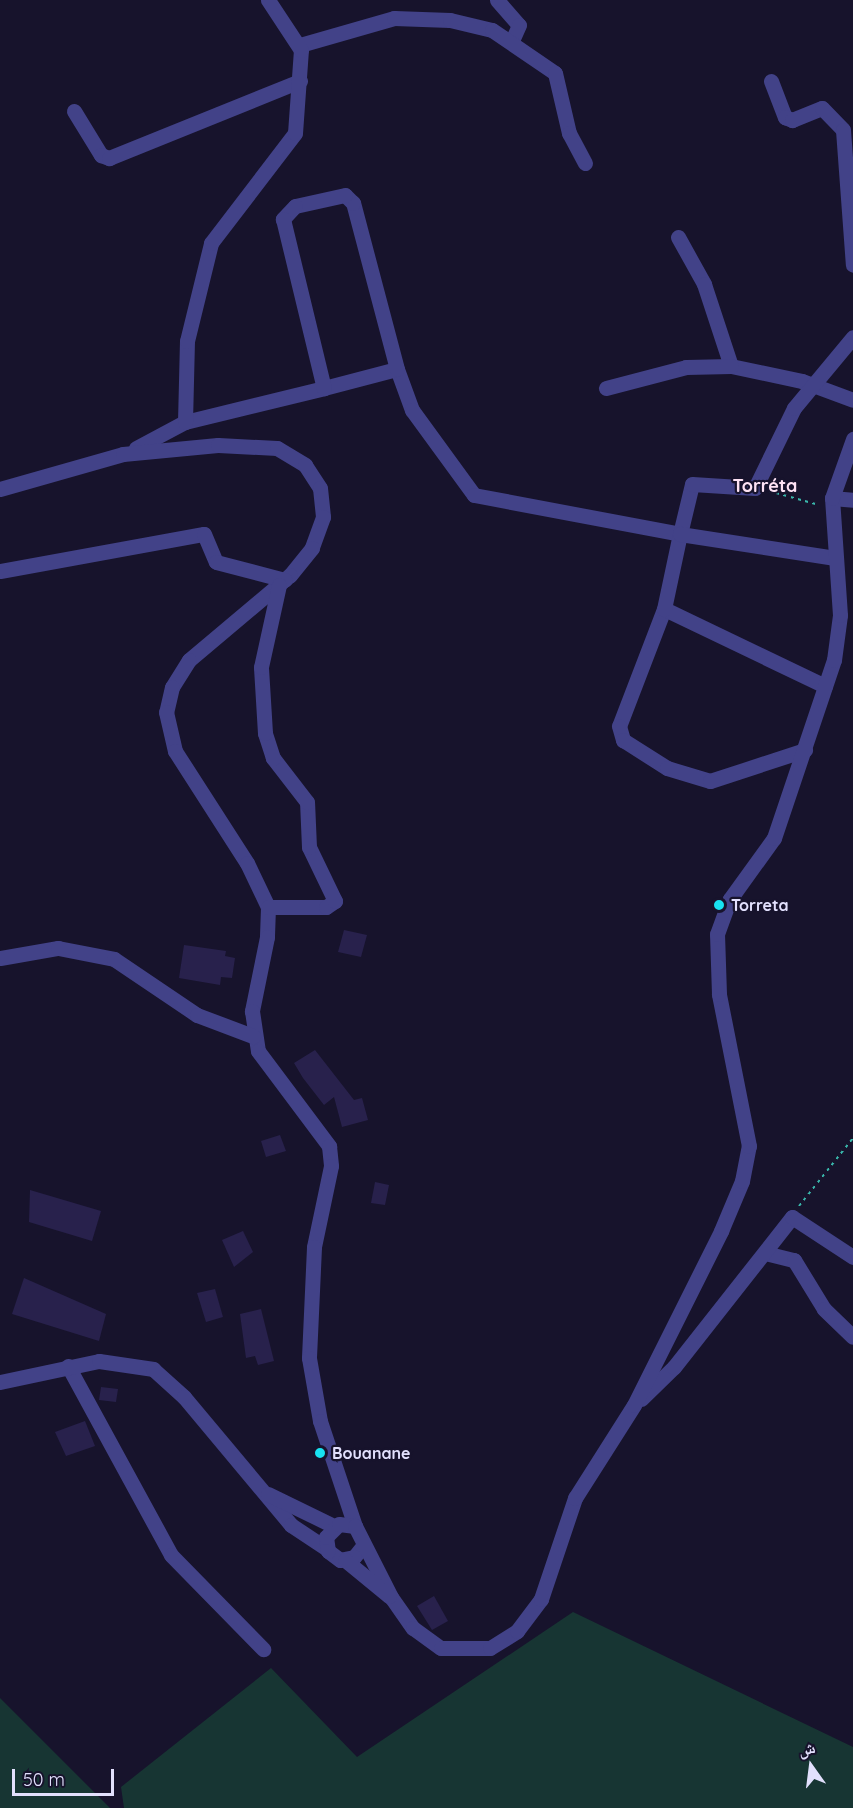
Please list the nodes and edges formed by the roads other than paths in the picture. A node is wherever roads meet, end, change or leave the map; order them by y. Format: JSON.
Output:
{"nodes":[{"id":1,"x":268,"y":0,"type":"edge"},
{"id":2,"x":497,"y":0,"type":"edge"},
{"id":3,"x":512,"y":41,"type":"junction"},
{"id":4,"x":300,"y":45,"type":"junction"},
{"id":5,"x":300,"y":81,"type":"junction"},
{"id":6,"x":771,"y":81,"type":"dead end"},
{"id":7,"x":74,"y":111,"type":"dead end"},
{"id":8,"x":585,"y":163,"type":"dead end"},
{"id":9,"x":678,"y":237,"type":"dead end"},
{"id":10,"x":853,"y":265,"type":"edge"},
{"id":11,"x":853,"y":337,"type":"edge"},
{"id":12,"x":731,"y":366,"type":"junction"},
{"id":13,"x":397,"y":369,"type":"junction"},
{"id":14,"x":812,"y":384,"type":"junction"},
{"id":15,"x":324,"y":388,"type":"junction"},
{"id":16,"x":606,"y":388,"type":"dead end"},
{"id":17,"x":853,"y":400,"type":"edge"},
{"id":18,"x":184,"y":422,"type":"junction"},
{"id":19,"x":853,"y":440,"type":"edge"},
{"id":20,"x":123,"y":454,"type":"junction"},
{"id":21,"x":0,"y":489,"type":"edge"},
{"id":22,"x":853,"y":500,"type":"edge"},
{"id":23,"x":832,"y":503,"type":"junction"},
{"id":24,"x":680,"y":534,"type":"junction"},
{"id":25,"x":835,"y":558,"type":"junction"},
{"id":26,"x":0,"y":571,"type":"edge"},
{"id":27,"x":282,"y":583,"type":"junction"},
{"id":28,"x":664,"y":609,"type":"junction"},
{"id":29,"x":825,"y":686,"type":"junction"},
{"id":30,"x":805,"y":750,"type":"junction"},
{"id":31,"x":268,"y":907,"type":"junction"},
{"id":32,"x":0,"y":958,"type":"edge"},
{"id":33,"x":253,"y":1036,"type":"junction"},
{"id":34,"x":765,"y":1253,"type":"junction"},
{"id":35,"x":852,"y":1253,"type":"edge"},
{"id":36,"x":853,"y":1337,"type":"edge"},
{"id":37,"x":68,"y":1366,"type":"junction"},
{"id":38,"x":0,"y":1382,"type":"edge"},
{"id":39,"x":634,"y":1404,"type":"junction"},
{"id":40,"x":258,"y":1488,"type":"junction"},
{"id":41,"x":345,"y":1498,"type":"junction"},
{"id":42,"x":337,"y":1525,"type":"junction"},
{"id":43,"x":355,"y":1526,"type":"junction"},
{"id":44,"x":363,"y":1546,"type":"junction"},
{"id":45,"x":327,"y":1549,"type":"junction"},
{"id":46,"x":345,"y":1560,"type":"junction"},
{"id":47,"x":391,"y":1597,"type":"junction"},
{"id":48,"x":262,"y":1648,"type":"dead end"}],
"edges":[{"from":1,"to":4,"type":"street"},
{"from":2,"to":3,"type":"street"},
{"from":3,"to":4,"type":"street"},
{"from":3,"to":8,"type":"street"},
{"from":4,"to":5,"type":"street"},
{"from":5,"to":7,"type":"street"},
{"from":5,"to":18,"type":"street"},
{"from":6,"to":10,"type":"street"},
{"from":9,"to":12,"type":"street"},
{"from":11,"to":14,"type":"street"},
{"from":12,"to":14,"type":"street"},
{"from":12,"to":16,"type":"street"},
{"from":13,"to":15,"type":"street"},
{"from":13,"to":15,"type":"street"},
{"from":13,"to":24,"type":"street"},
{"from":14,"to":17,"type":"street"},
{"from":14,"to":24,"type":"street"},
{"from":15,"to":18,"type":"street"},
{"from":18,"to":20,"type":"street"},
{"from":19,"to":23,"type":"street"},
{"from":20,"to":21,"type":"street"},
{"from":20,"to":27,"type":"street"},
{"from":22,"to":23,"type":"street"},
{"from":23,"to":25,"type":"street"},
{"from":24,"to":25,"type":"street"},
{"from":24,"to":28,"type":"street"},
{"from":25,"to":29,"type":"street"},
{"from":26,"to":27,"type":"street"},
{"from":27,"to":31,"type":"street"},
{"from":27,"to":31,"type":"street"},
{"from":28,"to":29,"type":"street"},
{"from":28,"to":30,"type":"street"},
{"from":29,"to":30,"type":"street"},
{"from":30,"to":39,"type":"street"},
{"from":31,"to":33,"type":"street"},
{"from":32,"to":33,"type":"street"},
{"from":33,"to":41,"type":"street"},
{"from":34,"to":35,"type":"street"},
{"from":34,"to":36,"type":"street"},
{"from":34,"to":39,"type":"street"},
{"from":37,"to":38,"type":"street"},
{"from":37,"to":40,"type":"street"},
{"from":37,"to":48,"type":"street"},
{"from":39,"to":47,"type":"street"},
{"from":40,"to":42,"type":"street"},
{"from":40,"to":45,"type":"street"},
{"from":41,"to":42,"type":"street"},
{"from":41,"to":43,"type":"street"},
{"from":42,"to":43,"type":"street"},
{"from":42,"to":45,"type":"street"},
{"from":43,"to":44,"type":"street"},
{"from":44,"to":46,"type":"street"},
{"from":44,"to":47,"type":"street"},
{"from":45,"to":46,"type":"street"},
{"from":46,"to":47,"type":"street"}]}
